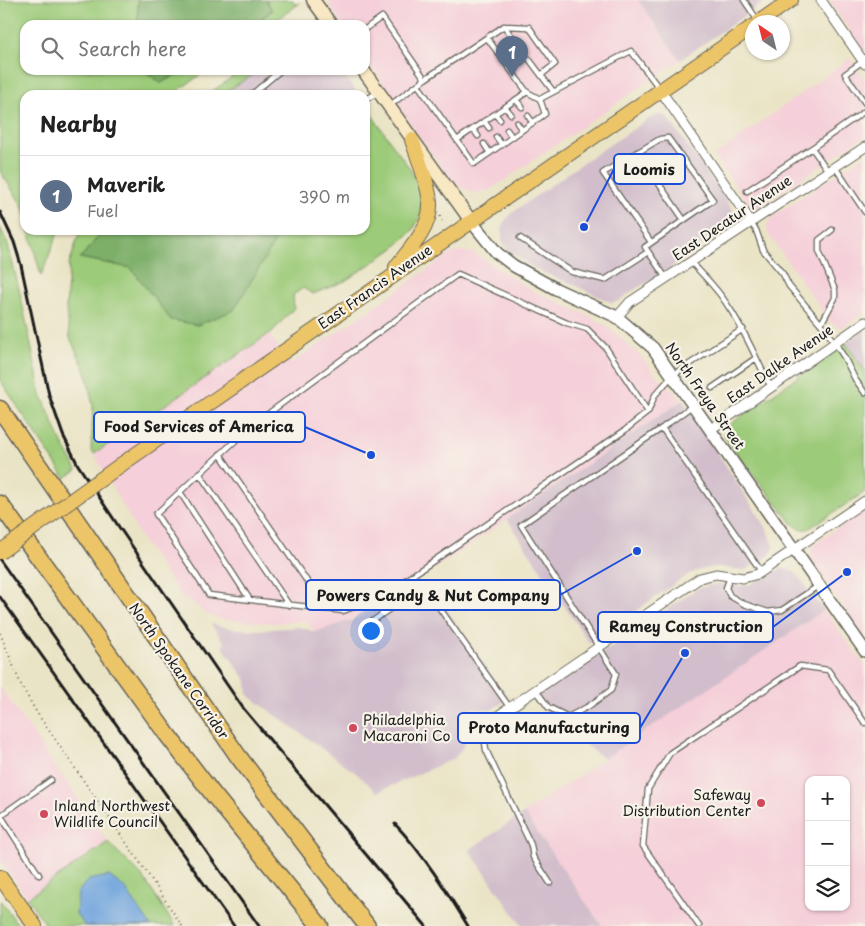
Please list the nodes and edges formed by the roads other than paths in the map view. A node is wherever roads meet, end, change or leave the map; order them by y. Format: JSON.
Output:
{"nodes":[{"id":1,"x":313,"y":0,"type":"edge"},
{"id":2,"x":744,"y":0,"type":"edge"},
{"id":3,"x":791,"y":0,"type":"edge"},
{"id":4,"x":821,"y":0,"type":"edge"},
{"id":5,"x":754,"y":15,"type":"edge"},
{"id":6,"x":769,"y":15,"type":"edge"},
{"id":7,"x":327,"y":20,"type":"edge"},
{"id":8,"x":370,"y":26,"type":"edge"},
{"id":9,"x":504,"y":26,"type":"junction"},
{"id":10,"x":745,"y":32,"type":"edge"},
{"id":11,"x":487,"y":38,"type":"junction"},
{"id":12,"x":522,"y":50,"type":"dead end"},
{"id":13,"x":529,"y":59,"type":"dead end"},
{"id":14,"x":864,"y":63,"type":"edge"},
{"id":15,"x":541,"y":74,"type":"junction"},
{"id":16,"x":275,"y":75,"type":"edge"},
{"id":17,"x":366,"y":75,"type":"edge"},
{"id":18,"x":426,"y":79,"type":"junction"},
{"id":19,"x":418,"y":85,"type":"junction"},
{"id":20,"x":257,"y":90,"type":"edge"},
{"id":21,"x":553,"y":91,"type":"junction"},
{"id":22,"x":661,"y":91,"type":"junction"},
{"id":23,"x":378,"y":92,"type":"junction"},
{"id":24,"x":527,"y":92,"type":"junction"},
{"id":25,"x":370,"y":97,"type":"edge"},
{"id":26,"x":540,"y":98,"type":"junction"},
{"id":27,"x":516,"y":100,"type":"junction"},
{"id":28,"x":865,"y":103,"type":"edge"},
{"id":29,"x":388,"y":106,"type":"junction"},
{"id":30,"x":505,"y":107,"type":"junction"},
{"id":31,"x":522,"y":107,"type":"dead end"},
{"id":32,"x":865,"y":111,"type":"edge"},
{"id":33,"x":495,"y":114,"type":"junction"},
{"id":34,"x":510,"y":114,"type":"dead end"},
{"id":35,"x":528,"y":116,"type":"dead end"},
{"id":36,"x":500,"y":120,"type":"dead end"},
{"id":37,"x":484,"y":121,"type":"junction"},
{"id":38,"x":517,"y":123,"type":"dead end"},
{"id":39,"x":533,"y":123,"type":"junction"},
{"id":40,"x":489,"y":128,"type":"dead end"},
{"id":41,"x":473,"y":129,"type":"junction"},
{"id":42,"x":507,"y":130,"type":"dead end"},
{"id":43,"x":522,"y":130,"type":"junction"},
{"id":44,"x":478,"y":136,"type":"dead end"},
{"id":45,"x":496,"y":137,"type":"dead end"},
{"id":46,"x":512,"y":137,"type":"junction"},
{"id":47,"x":412,"y":140,"type":"junction"},
{"id":48,"x":457,"y":140,"type":"junction"},
{"id":49,"x":484,"y":144,"type":"dead end"},
{"id":50,"x":502,"y":145,"type":"junction"},
{"id":51,"x":812,"y":148,"type":"junction"},
{"id":52,"x":864,"y":150,"type":"edge"},
{"id":53,"x":637,"y":152,"type":"junction"},
{"id":54,"x":490,"y":153,"type":"junction"},
{"id":55,"x":831,"y":169,"type":"junction"},
{"id":56,"x":747,"y":191,"type":"dead end"},
{"id":57,"x":865,"y":212,"type":"edge"},
{"id":58,"x":684,"y":220,"type":"junction"},
{"id":59,"x":471,"y":221,"type":"junction"},
{"id":60,"x":751,"y":222,"type":"junction"},
{"id":61,"x":832,"y":230,"type":"dead end"},
{"id":62,"x":520,"y":238,"type":"dead end"},
{"id":63,"x":651,"y":242,"type":"junction"},
{"id":64,"x":648,"y":252,"type":"junction"},
{"id":65,"x":691,"y":262,"type":"junction"},
{"id":66,"x":666,"y":278,"type":"junction"},
{"id":67,"x":387,"y":279,"type":"junction"},
{"id":68,"x":617,"y":317,"type":"junction"},
{"id":69,"x":865,"y":322,"type":"edge"},
{"id":70,"x":821,"y":324,"type":"junction"},
{"id":71,"x":743,"y":330,"type":"junction"},
{"id":72,"x":835,"y":343,"type":"junction"},
{"id":73,"x":756,"y":358,"type":"junction"},
{"id":74,"x":674,"y":375,"type":"junction"},
{"id":75,"x":712,"y":388,"type":"dead end"},
{"id":76,"x":771,"y":388,"type":"junction"},
{"id":77,"x":865,"y":393,"type":"edge"},
{"id":78,"x":694,"y":405,"type":"junction"},
{"id":79,"x":0,"y":409,"type":"edge"},
{"id":80,"x":648,"y":412,"type":"junction"},
{"id":81,"x":662,"y":428,"type":"junction"},
{"id":82,"x":711,"y":429,"type":"junction"},
{"id":83,"x":220,"y":454,"type":"junction"},
{"id":84,"x":199,"y":473,"type":"junction"},
{"id":85,"x":180,"y":492,"type":"junction"},
{"id":86,"x":865,"y":501,"type":"edge"},
{"id":87,"x":0,"y":504,"type":"edge"},
{"id":88,"x":794,"y":549,"type":"junction"},
{"id":89,"x":0,"y":552,"type":"edge"},
{"id":90,"x":761,"y":571,"type":"junction"},
{"id":91,"x":730,"y":577,"type":"junction"},
{"id":92,"x":819,"y":585,"type":"junction"},
{"id":93,"x":250,"y":600,"type":"junction"},
{"id":94,"x":290,"y":605,"type":"junction"},
{"id":95,"x":326,"y":609,"type":"junction"},
{"id":96,"x":367,"y":625,"type":"dead end"},
{"id":97,"x":598,"y":647,"type":"junction"},
{"id":98,"x":865,"y":651,"type":"edge"},
{"id":99,"x":536,"y":690,"type":"junction"},
{"id":100,"x":510,"y":708,"type":"junction"},
{"id":101,"x":865,"y":723,"type":"edge"},
{"id":102,"x":483,"y":726,"type":"joint"},
{"id":103,"x":51,"y":780,"type":"dead end"},
{"id":104,"x":0,"y":816,"type":"edge"},
{"id":105,"x":40,"y":875,"type":"dead end"},
{"id":106,"x":0,"y":877,"type":"edge"},
{"id":107,"x":550,"y":882,"type":"dead end"},
{"id":108,"x":35,"y":926,"type":"edge"},
{"id":109,"x":320,"y":926,"type":"edge"},
{"id":110,"x":367,"y":926,"type":"edge"},
{"id":111,"x":699,"y":926,"type":"edge"}],
"edges":[{"from":1,"to":7,"type":"main road"},
{"from":2,"to":5,"type":"lane"},
{"from":3,"to":6,"type":"main road"},
{"from":4,"to":14,"type":"street"},
{"from":8,"to":18,"type":"lane"},
{"from":9,"to":11,"type":"lane"},
{"from":9,"to":12,"type":"lane"},
{"from":9,"to":15,"type":"lane"},
{"from":10,"to":22,"type":"main road","name":"East Francis Avenue"},
{"from":11,"to":18,"type":"lane"},
{"from":11,"to":24,"type":"lane"},
{"from":13,"to":15,"type":"lane"},
{"from":14,"to":28,"type":"lane"},
{"from":15,"to":21,"type":"lane"},
{"from":16,"to":20,"type":"lane"},
{"from":17,"to":23,"type":"main road","name":"North Freya Street"},
{"from":18,"to":19,"type":"lane"},
{"from":19,"to":29,"type":"lane"},
{"from":19,"to":48,"type":"lane"},
{"from":21,"to":22,"type":"lane"},
{"from":21,"to":26,"type":"lane"},
{"from":22,"to":59,"type":"main road","name":"East Francis Avenue"},
{"from":22,"to":60,"type":"street"},
{"from":23,"to":25,"type":"lane"},
{"from":23,"to":29,"type":"main road","name":"North Freya Street"},
{"from":24,"to":26,"type":"lane"},
{"from":24,"to":27,"type":"lane"},
{"from":26,"to":39,"type":"lane"},
{"from":27,"to":30,"type":"lane"},
{"from":27,"to":31,"type":"lane"},
{"from":29,"to":47,"type":"main road","name":"North Freya Street"},
{"from":30,"to":33,"type":"lane"},
{"from":30,"to":34,"type":"lane"},
{"from":32,"to":51,"type":"lane"},
{"from":33,"to":36,"type":"lane"},
{"from":33,"to":37,"type":"lane"},
{"from":35,"to":39,"type":"lane"},
{"from":37,"to":40,"type":"lane"},
{"from":37,"to":41,"type":"lane"},
{"from":38,"to":43,"type":"lane"},
{"from":39,"to":43,"type":"lane"},
{"from":41,"to":44,"type":"lane"},
{"from":41,"to":48,"type":"lane"},
{"from":42,"to":46,"type":"lane"},
{"from":43,"to":46,"type":"lane"},
{"from":45,"to":50,"type":"lane"},
{"from":46,"to":50,"type":"lane"},
{"from":47,"to":59,"type":"main road","name":"North Freya Street"},
{"from":47,"to":67,"type":"main road"},
{"from":48,"to":54,"type":"lane"},
{"from":49,"to":54,"type":"lane"},
{"from":50,"to":54,"type":"lane"},
{"from":51,"to":55,"type":"lane"},
{"from":51,"to":56,"type":"lane"},
{"from":52,"to":55,"type":"street","name":"East Decatur Avenue"},
{"from":53,"to":58,"type":"lane"},
{"from":53,"to":58,"type":"lane"},
{"from":53,"to":63,"type":"lane"},
{"from":55,"to":57,"type":"lane"},
{"from":55,"to":60,"type":"street","name":"East Decatur Avenue"},
{"from":58,"to":63,"type":"lane"},
{"from":59,"to":67,"type":"main road","name":"East Francis Avenue"},
{"from":59,"to":68,"type":"street","name":"North Freya Street"},
{"from":60,"to":65,"type":"street","name":"East Decatur Avenue"},
{"from":60,"to":70,"type":"lane"},
{"from":61,"to":70,"type":"lane"},
{"from":62,"to":64,"type":"lane"},
{"from":63,"to":64,"type":"lane"},
{"from":64,"to":66,"type":"lane"},
{"from":65,"to":66,"type":"street","name":"East Decatur Avenue"},
{"from":65,"to":71,"type":"lane"},
{"from":66,"to":68,"type":"street","name":"East Decatur Avenue"},
{"from":67,"to":89,"type":"main road","name":"East Francis Avenue","bridge":true},
{"from":68,"to":74,"type":"street","name":"North Freya Street"},
{"from":69,"to":72,"type":"street","name":"East Dalke Avenue"},
{"from":70,"to":72,"type":"lane"},
{"from":71,"to":73,"type":"lane"},
{"from":71,"to":74,"type":"lane"},
{"from":72,"to":76,"type":"street","name":"East Dalke Avenue"},
{"from":72,"to":77,"type":"lane"},
{"from":73,"to":75,"type":"lane"},
{"from":73,"to":76,"type":"lane"},
{"from":74,"to":78,"type":"street","name":"North Freya Street"},
{"from":74,"to":80,"type":"lane"},
{"from":76,"to":82,"type":"street","name":"East Dalke Avenue"},
{"from":78,"to":81,"type":"lane"},
{"from":78,"to":82,"type":"street","name":"North Freya Street"},
{"from":79,"to":110,"type":"highway","name":"North Spokane Corridor"},
{"from":80,"to":83,"type":"lane"},
{"from":80,"to":95,"type":"lane"},
{"from":81,"to":90,"type":"lane"},
{"from":81,"to":97,"type":"lane"},
{"from":82,"to":88,"type":"street","name":"North Freya Street"},
{"from":83,"to":84,"type":"lane"},
{"from":83,"to":95,"type":"lane"},
{"from":84,"to":85,"type":"lane"},
{"from":84,"to":94,"type":"lane"},
{"from":85,"to":93,"type":"lane"},
{"from":85,"to":93,"type":"lane"},
{"from":86,"to":88,"type":"street"},
{"from":87,"to":109,"type":"highway"},
{"from":88,"to":90,"type":"street"},
{"from":88,"to":92,"type":"street","name":"North Freya Street"},
{"from":90,"to":91,"type":"street"},
{"from":91,"to":92,"type":"lane"},
{"from":91,"to":97,"type":"street"},
{"from":92,"to":98,"type":"street","name":"North Freya Street"},
{"from":93,"to":94,"type":"lane"},
{"from":94,"to":95,"type":"lane"},
{"from":96,"to":100,"type":"lane"},
{"from":97,"to":99,"type":"street"},
{"from":97,"to":99,"type":"lane"},
{"from":99,"to":100,"type":"street"},
{"from":100,"to":102,"type":"street"},
{"from":101,"to":111,"type":"lane"},
{"from":102,"to":107,"type":"lane"},
{"from":103,"to":104,"type":"lane"},
{"from":104,"to":105,"type":"lane"},
{"from":106,"to":108,"type":"main road"}]}
